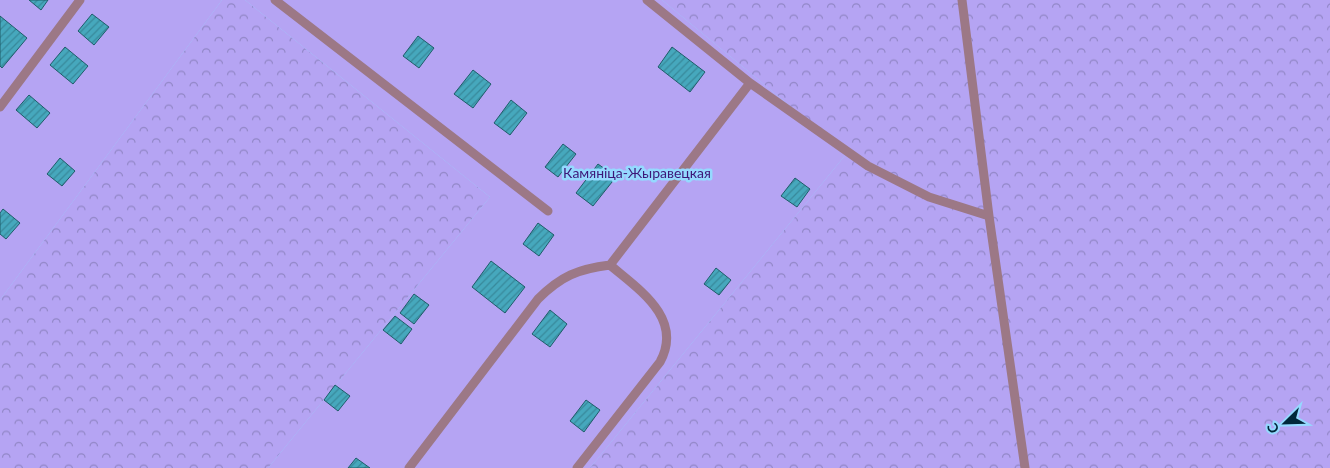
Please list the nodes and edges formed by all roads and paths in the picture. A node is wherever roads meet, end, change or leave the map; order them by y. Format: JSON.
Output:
{"nodes":[{"id":1,"x":80,"y":0,"type":"edge"},
{"id":2,"x":275,"y":0,"type":"edge"},
{"id":3,"x":647,"y":0,"type":"edge"},
{"id":4,"x":962,"y":0,"type":"edge"},
{"id":5,"x":750,"y":83,"type":"junction"},
{"id":6,"x":0,"y":107,"type":"edge"},
{"id":7,"x":548,"y":211,"type":"dead end"},
{"id":8,"x":989,"y":216,"type":"junction"},
{"id":9,"x":610,"y":266,"type":"junction"},
{"id":10,"x":409,"y":468,"type":"edge"},
{"id":11,"x":577,"y":468,"type":"edge"},
{"id":12,"x":1024,"y":468,"type":"edge"}],
"edges":[{"from":1,"to":6,"type":"lane"},
{"from":2,"to":7,"type":"lane"},
{"from":3,"to":5,"type":"lane"},
{"from":4,"to":8,"type":"lane"},
{"from":5,"to":8,"type":"lane"},
{"from":5,"to":9,"type":"lane"},
{"from":8,"to":12,"type":"lane"},
{"from":9,"to":10,"type":"lane"},
{"from":9,"to":11,"type":"lane"}]}
